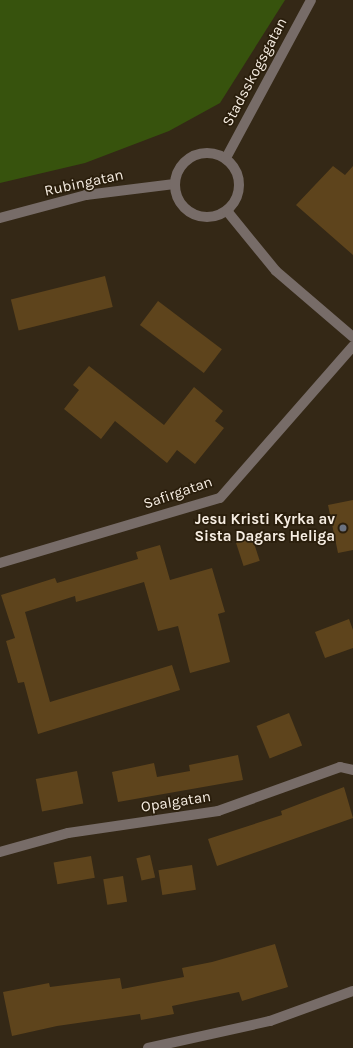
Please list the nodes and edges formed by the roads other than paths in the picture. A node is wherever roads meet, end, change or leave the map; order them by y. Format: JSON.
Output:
{"nodes":[{"id":1,"x":311,"y":0,"type":"edge"},
{"id":2,"x":226,"y":158,"type":"junction"},
{"id":3,"x":174,"y":184,"type":"junction"},
{"id":4,"x":227,"y":210,"type":"junction"},
{"id":5,"x":0,"y":218,"type":"edge"},
{"id":6,"x":353,"y":337,"type":"edge"},
{"id":7,"x":353,"y":346,"type":"edge"},
{"id":8,"x":0,"y":563,"type":"edge"},
{"id":9,"x":353,"y":770,"type":"edge"},
{"id":10,"x":0,"y":852,"type":"edge"},
{"id":11,"x":353,"y":991,"type":"edge"},
{"id":12,"x":148,"y":1048,"type":"edge"}],
"edges":[{"from":1,"to":2,"type":"street","name":"Stadsskogsgatan"},
{"from":2,"to":3,"type":"street"},
{"from":2,"to":4,"type":"street"},
{"from":3,"to":4,"type":"street"},
{"from":3,"to":5,"type":"street","name":"Rubingatan"},
{"from":4,"to":6,"type":"street"},
{"from":7,"to":8,"type":"street","name":"Safirgatan"},
{"from":9,"to":10,"type":"street","name":"Opalgatan"},
{"from":11,"to":12,"type":"street"}]}
